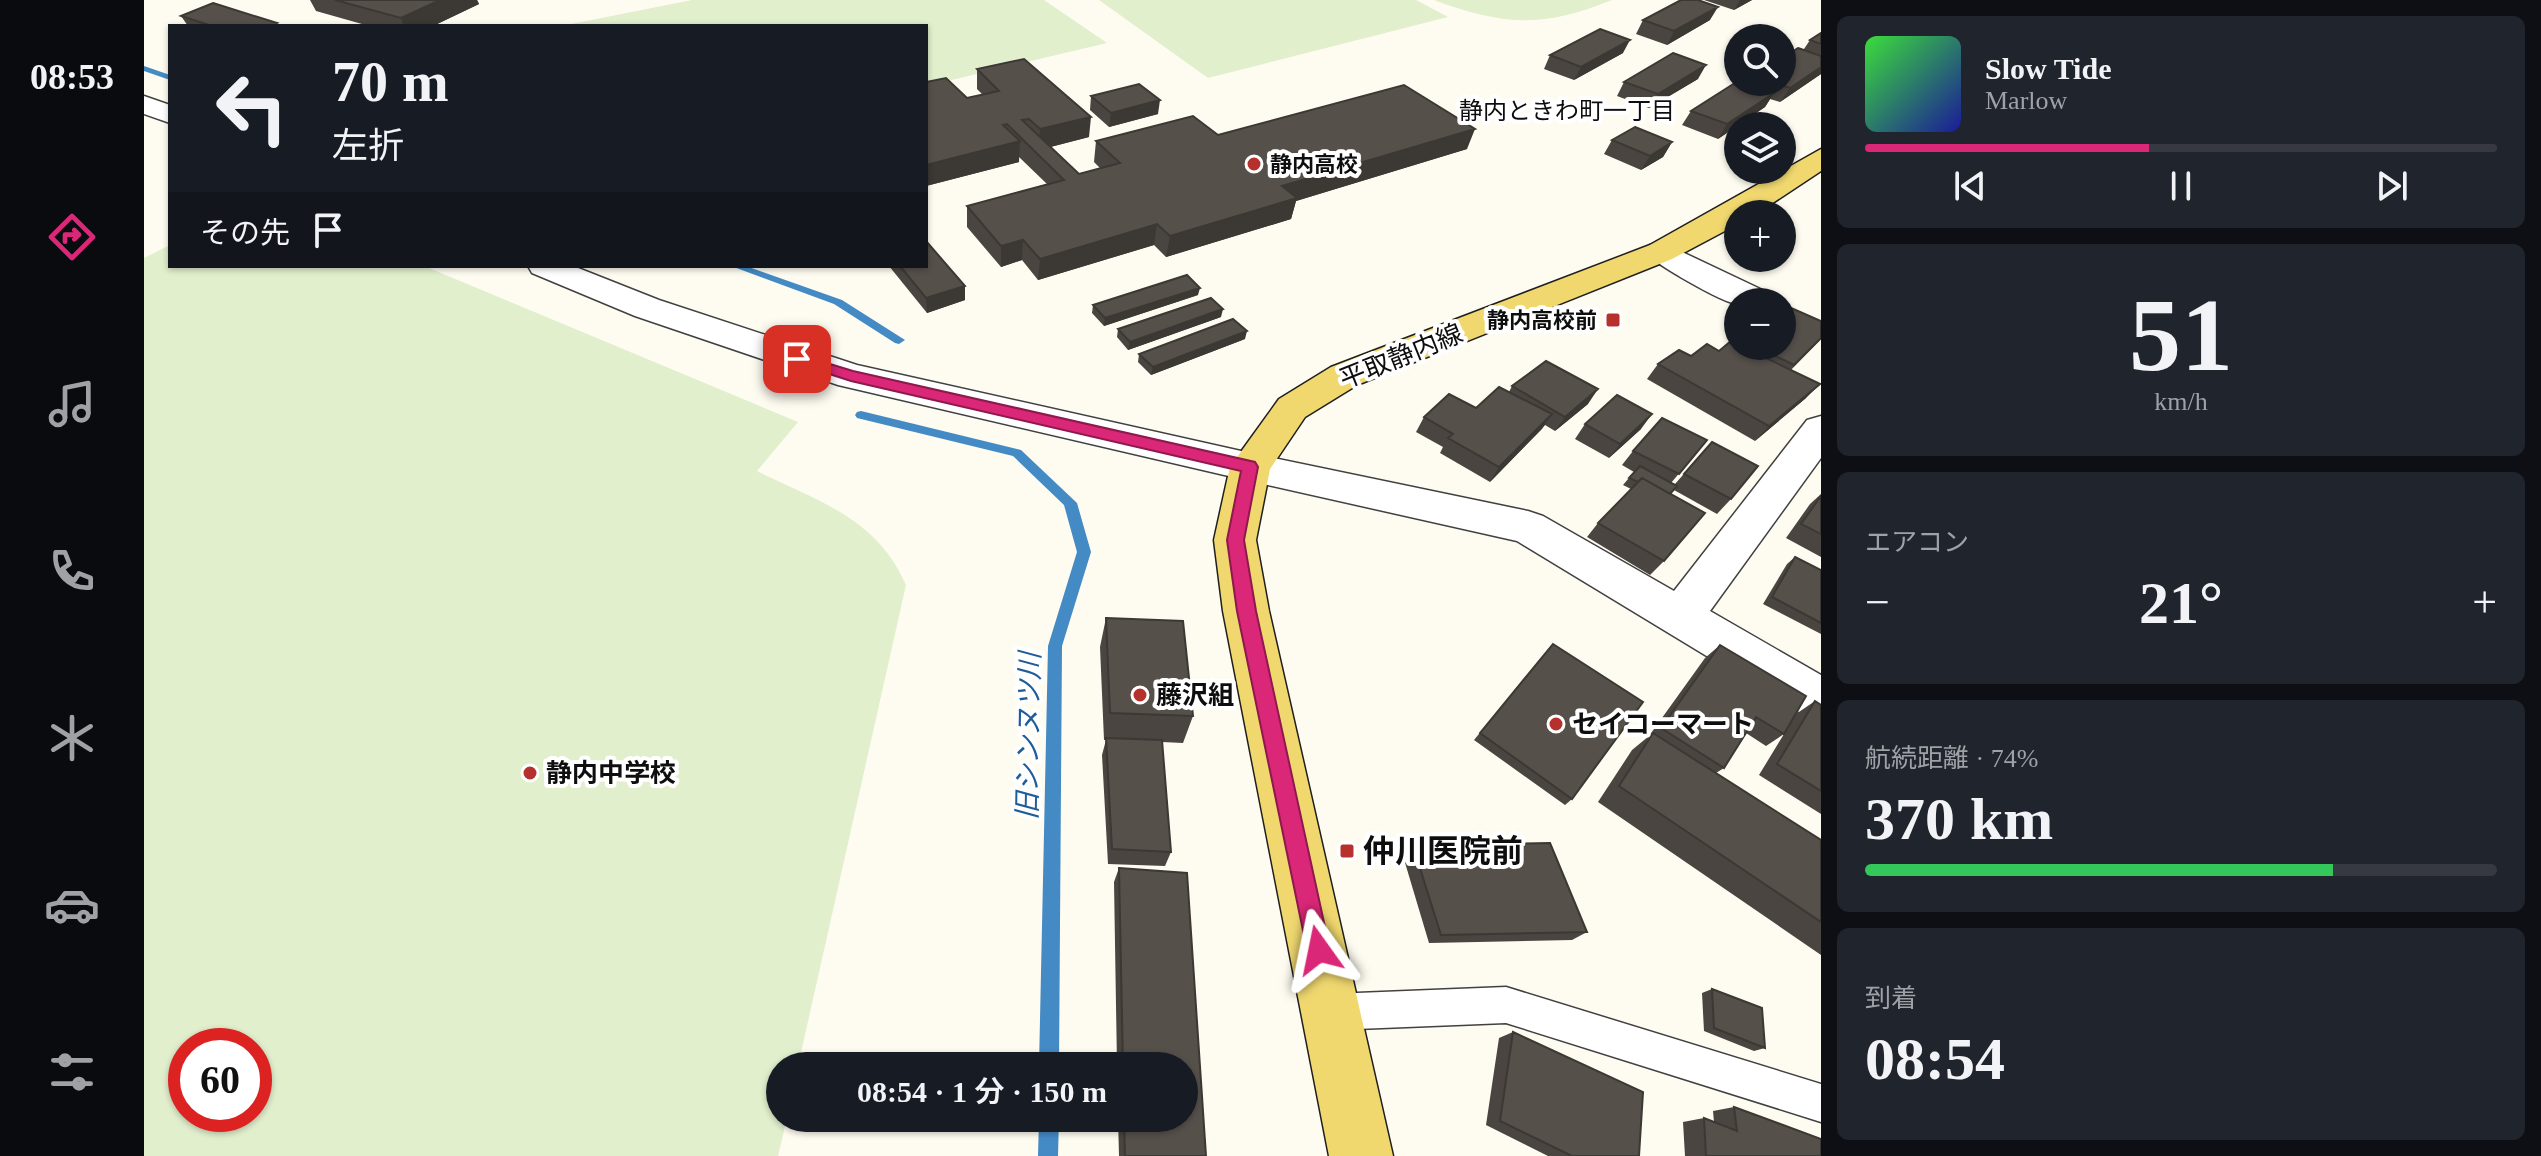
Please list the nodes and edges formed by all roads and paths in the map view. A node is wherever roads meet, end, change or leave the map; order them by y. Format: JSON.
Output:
{"nodes":[{"id":1,"x":144,"y":104,"type":"edge"},
{"id":2,"x":168,"y":114,"type":"edge"},
{"id":3,"x":1821,"y":158,"type":"edge"},
{"id":4,"x":1661,"y":252,"type":"junction"},
{"id":5,"x":549,"y":268,"type":"edge"},
{"id":6,"x":1730,"y":288,"type":"edge"},
{"id":7,"x":1821,"y":430,"type":"edge"},
{"id":8,"x":1250,"y":467,"type":"junction"},
{"id":9,"x":1680,"y":617,"type":"junction"},
{"id":10,"x":1821,"y":700,"type":"edge"},
{"id":11,"x":1332,"y":1012,"type":"junction"},
{"id":12,"x":1821,"y":1103,"type":"edge"},
{"id":13,"x":1361,"y":1156,"type":"edge"}],
"edges":[{"from":1,"to":2,"type":"street"},
{"from":3,"to":4,"type":"main road","name":"平取静内線"},
{"from":4,"to":6,"type":"street"},
{"from":4,"to":8,"type":"main road","name":"平取静内線"},
{"from":5,"to":8,"type":"street"},
{"from":7,"to":9,"type":"street"},
{"from":8,"to":9,"type":"street"},
{"from":8,"to":11,"type":"main road","name":"平取静内線"},
{"from":9,"to":10,"type":"street"},
{"from":11,"to":12,"type":"lane"},
{"from":11,"to":13,"type":"main road","name":"平取静内線"}]}
